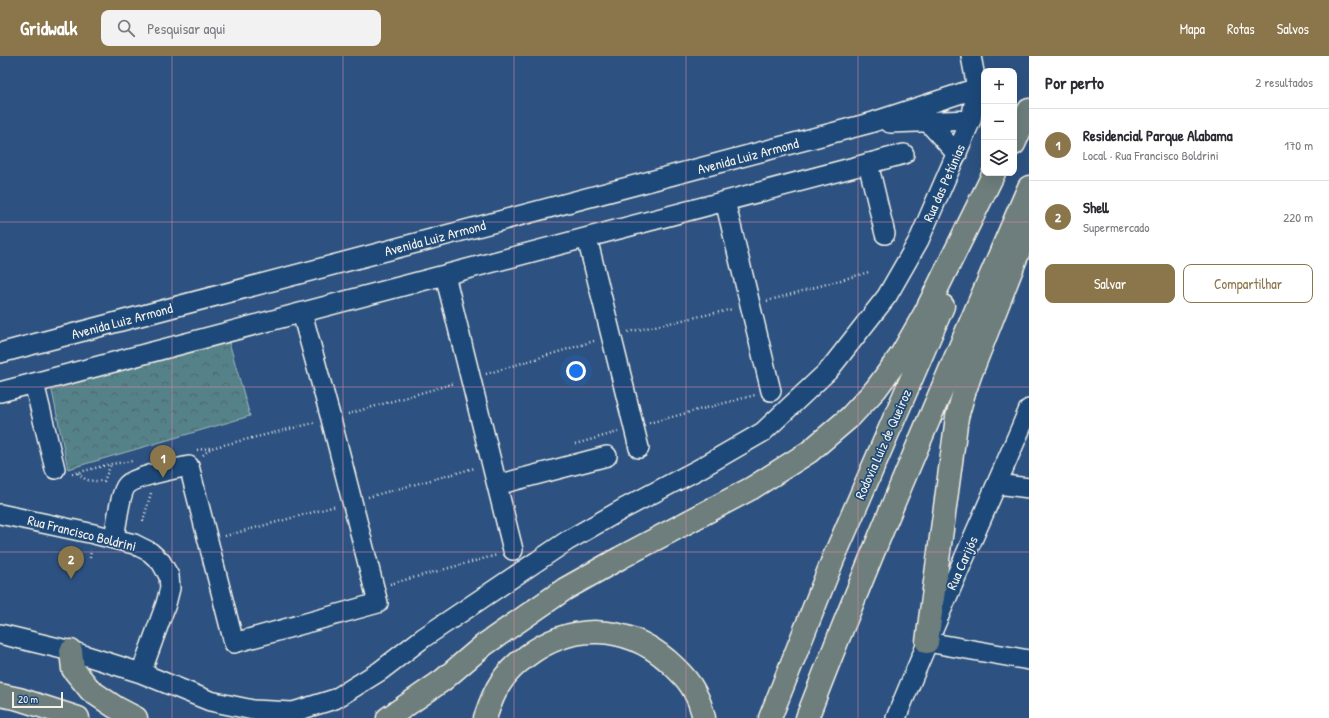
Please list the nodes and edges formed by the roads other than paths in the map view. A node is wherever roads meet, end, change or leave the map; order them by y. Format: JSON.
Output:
{"nodes":[{"id":1,"x":971,"y":56,"type":"edge"},
{"id":2,"x":976,"y":88,"type":"junction"},
{"id":3,"x":1029,"y":102,"type":"edge"},
{"id":4,"x":1029,"y":110,"type":"edge"},
{"id":5,"x":971,"y":120,"type":"junction"},
{"id":6,"x":928,"y":122,"type":"junction"},
{"id":7,"x":870,"y":123,"type":"junction"},
{"id":8,"x":1017,"y":126,"type":"edge"},
{"id":9,"x":1016,"y":140,"type":"edge"},
{"id":10,"x":904,"y":154,"type":"dead end"},
{"id":11,"x":957,"y":154,"type":"junction"},
{"id":12,"x":868,"y":163,"type":"junction"},
{"id":13,"x":993,"y":176,"type":"edge"},
{"id":14,"x":1000,"y":176,"type":"edge"},
{"id":15,"x":1029,"y":187,"type":"edge"},
{"id":16,"x":725,"y":201,"type":"junction"},
{"id":17,"x":1029,"y":225,"type":"edge"},
{"id":18,"x":886,"y":234,"type":"dead end"},
{"id":19,"x":587,"y":238,"type":"junction"},
{"id":20,"x":445,"y":275,"type":"junction"},
{"id":21,"x":302,"y":313,"type":"junction"},
{"id":22,"x":0,"y":353,"type":"edge"},
{"id":23,"x":34,"y":383,"type":"junction"},
{"id":24,"x":771,"y":391,"type":"road end"},
{"id":25,"x":0,"y":392,"type":"edge"},
{"id":26,"x":1029,"y":409,"type":"edge"},
{"id":27,"x":639,"y":448,"type":"dead end"},
{"id":28,"x":607,"y":456,"type":"dead end"},
{"id":29,"x":55,"y":469,"type":"dead end"},
{"id":30,"x":997,"y":484,"type":"junction"},
{"id":31,"x":497,"y":485,"type":"junction"},
{"id":32,"x":1029,"y":488,"type":"edge"},
{"id":33,"x":0,"y":514,"type":"edge"},
{"id":34,"x":114,"y":538,"type":"junction"},
{"id":35,"x":940,"y":545,"type":"junction"},
{"id":36,"x":513,"y":550,"type":"road end"},
{"id":37,"x":968,"y":551,"type":"junction"},
{"id":38,"x":0,"y":634,"type":"edge"},
{"id":39,"x":926,"y":642,"type":"junction"},
{"id":40,"x":71,"y":651,"type":"junction"},
{"id":41,"x":1029,"y":660,"type":"edge"},
{"id":42,"x":141,"y":673,"type":"junction"},
{"id":43,"x":0,"y":695,"type":"edge"},
{"id":44,"x":78,"y":718,"type":"edge"},
{"id":45,"x":136,"y":718,"type":"edge"},
{"id":46,"x":388,"y":718,"type":"edge"},
{"id":47,"x":486,"y":718,"type":"edge"},
{"id":48,"x":704,"y":718,"type":"edge"},
{"id":49,"x":770,"y":718,"type":"edge"},
{"id":50,"x":807,"y":718,"type":"edge"},
{"id":51,"x":896,"y":718,"type":"edge"}],
"edges":[{"from":1,"to":2,"type":"street","name":"Rua das Petúnias"},
{"from":2,"to":5,"type":"street","name":"Rua das Petúnias"},
{"from":2,"to":7,"type":"street","name":"Avenida Luiz Armond"},
{"from":3,"to":8,"type":"main road"},
{"from":4,"to":9,"type":"main road"},
{"from":5,"to":6,"type":"street","name":"Avenida Luiz Armond"},
{"from":5,"to":11,"type":"street","name":"Rua das Petúnias"},
{"from":6,"to":7,"type":"street","name":"Avenida Luiz Armond"},
{"from":6,"to":11,"type":"street"},
{"from":7,"to":22,"type":"street","name":"Avenida Luiz Armond"},
{"from":10,"to":12,"type":"street"},
{"from":11,"to":42,"type":"street","name":"Rua das Petúnias"},
{"from":12,"to":16,"type":"street"},
{"from":12,"to":18,"type":"street"},
{"from":13,"to":46,"type":"main road"},
{"from":14,"to":49,"type":"main road","name":"Rodovia Luiz de Queiroz"},
{"from":15,"to":50,"type":"main road"},
{"from":16,"to":19,"type":"street"},
{"from":16,"to":24,"type":"street"},
{"from":17,"to":35,"type":"main road"},
{"from":19,"to":20,"type":"street"},
{"from":19,"to":27,"type":"street"},
{"from":20,"to":21,"type":"street"},
{"from":20,"to":31,"type":"street"},
{"from":21,"to":23,"type":"street"},
{"from":21,"to":34,"type":"street"},
{"from":23,"to":25,"type":"street"},
{"from":23,"to":29,"type":"street"},
{"from":26,"to":30,"type":"street","name":"Rua Carijós"},
{"from":28,"to":31,"type":"street"},
{"from":30,"to":32,"type":"street"},
{"from":30,"to":37,"type":"street","name":"Rua Carijós"},
{"from":31,"to":36,"type":"street"},
{"from":33,"to":34,"type":"street","name":"Rua Francisco Boldrini"},
{"from":34,"to":42,"type":"street","name":"Rua Francisco Boldrini"},
{"from":35,"to":37,"type":"street"},
{"from":35,"to":39,"type":"main road"},
{"from":37,"to":39,"type":"street","name":"Rua Carijós"},
{"from":38,"to":40,"type":"street","name":"Rua das Petúnias"},
{"from":39,"to":41,"type":"street"},
{"from":39,"to":51,"type":"street","name":"Rua Carijós"},
{"from":40,"to":42,"type":"street","name":"Rua das Petúnias"},
{"from":40,"to":45,"type":"main road"},
{"from":43,"to":44,"type":"main road"},
{"from":47,"to":48,"type":"main road"}]}
